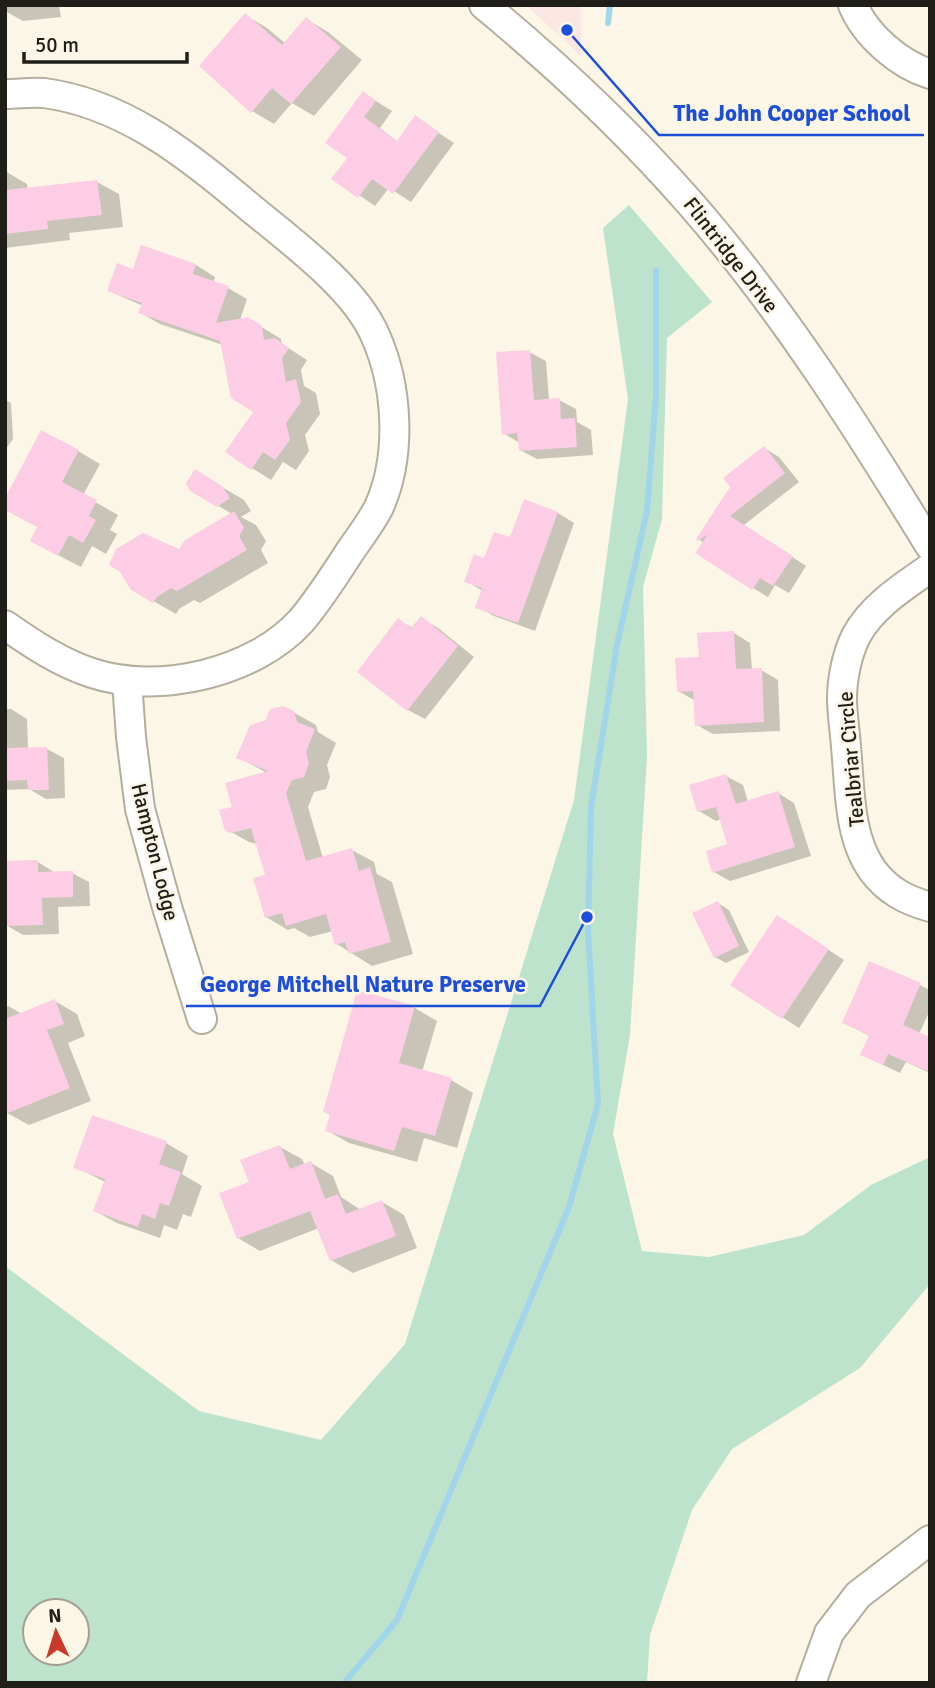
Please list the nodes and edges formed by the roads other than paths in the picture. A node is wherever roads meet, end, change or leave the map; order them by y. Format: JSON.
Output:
{"nodes":[{"id":1,"x":484,"y":5,"type":"edge"},
{"id":2,"x":853,"y":5,"type":"edge"},
{"id":3,"x":930,"y":74,"type":"edge"},
{"id":4,"x":5,"y":94,"type":"edge"},
{"id":5,"x":930,"y":546,"type":"edge"},
{"id":6,"x":930,"y":568,"type":"edge"},
{"id":7,"x":5,"y":625,"type":"edge"},
{"id":8,"x":127,"y":681,"type":"junction"},
{"id":9,"x":930,"y":907,"type":"edge"},
{"id":10,"x":202,"y":1019,"type":"dead end"},
{"id":11,"x":930,"y":1540,"type":"edge"},
{"id":12,"x":810,"y":1683,"type":"edge"}],
"edges":[{"from":1,"to":5,"type":"street","name":"Flintridge Drive"},
{"from":2,"to":3,"type":"street"},
{"from":4,"to":8,"type":"street"},
{"from":6,"to":9,"type":"street","name":"Tealbriar Circle"},
{"from":7,"to":8,"type":"street"},
{"from":8,"to":10,"type":"street","name":"Hampton Lodge"},
{"from":11,"to":12,"type":"street"}]}
